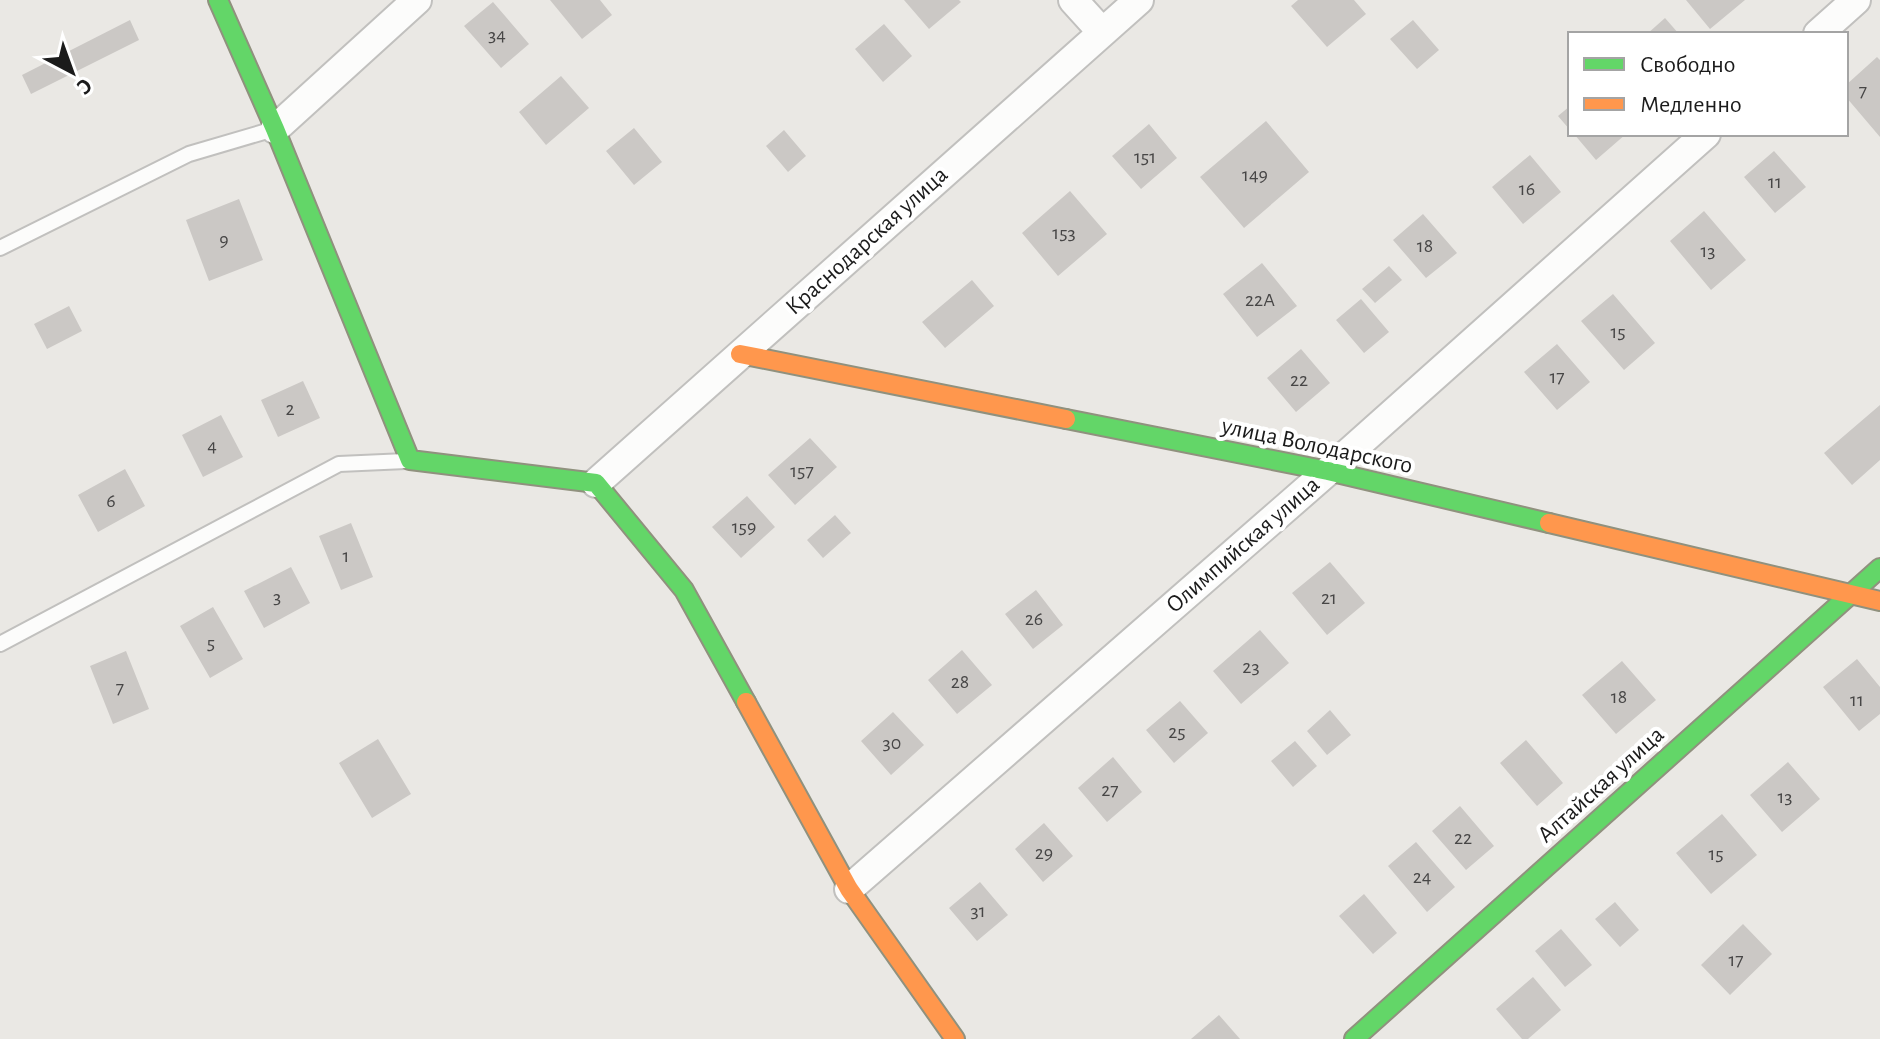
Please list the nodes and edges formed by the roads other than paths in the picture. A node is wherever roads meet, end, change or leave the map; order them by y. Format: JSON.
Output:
{"nodes":[{"id":1,"x":218,"y":0,"type":"edge"},
{"id":2,"x":417,"y":0,"type":"edge"},
{"id":3,"x":1073,"y":0,"type":"edge"},
{"id":4,"x":1139,"y":0,"type":"edge"},
{"id":5,"x":1856,"y":0,"type":"edge"},
{"id":6,"x":1102,"y":32,"type":"junction"},
{"id":7,"x":1820,"y":32,"type":"edge"},
{"id":8,"x":275,"y":129,"type":"junction"},
{"id":9,"x":1704,"y":136,"type":"edge"},
{"id":10,"x":0,"y":248,"type":"edge"},
{"id":11,"x":740,"y":354,"type":"junction"},
{"id":12,"x":410,"y":460,"type":"junction"},
{"id":13,"x":1328,"y":471,"type":"junction"},
{"id":14,"x":596,"y":483,"type":"junction"},
{"id":15,"x":1880,"y":568,"type":"edge"},
{"id":16,"x":1850,"y":594,"type":"junction"},
{"id":17,"x":1880,"y":601,"type":"edge"},
{"id":18,"x":0,"y":644,"type":"edge"},
{"id":19,"x":849,"y":889,"type":"junction"},
{"id":20,"x":955,"y":1039,"type":"edge"},
{"id":21,"x":1354,"y":1039,"type":"edge"}],
"edges":[{"from":1,"to":8,"type":"street"},
{"from":2,"to":8,"type":"street"},
{"from":3,"to":6,"type":"street"},
{"from":4,"to":6,"type":"street","name":"Краснодарская улица"},
{"from":5,"to":7,"type":"street"},
{"from":6,"to":11,"type":"street","name":"Краснодарская улица"},
{"from":8,"to":10,"type":"lane"},
{"from":8,"to":12,"type":"street"},
{"from":9,"to":13,"type":"street","name":"Олимпийская улица"},
{"from":11,"to":13,"type":"street","name":"улица Володарского"},
{"from":11,"to":14,"type":"street","name":"Краснодарская улица"},
{"from":12,"to":14,"type":"street"},
{"from":12,"to":18,"type":"lane"},
{"from":13,"to":16,"type":"street","name":"улица Володарского"},
{"from":13,"to":19,"type":"street","name":"Олимпийская улица"},
{"from":14,"to":19,"type":"street"},
{"from":15,"to":16,"type":"street","name":"Алтайская улица"},
{"from":16,"to":17,"type":"street","name":"улица Володарского"},
{"from":16,"to":21,"type":"street","name":"Алтайская улица"},
{"from":19,"to":20,"type":"street"}]}
